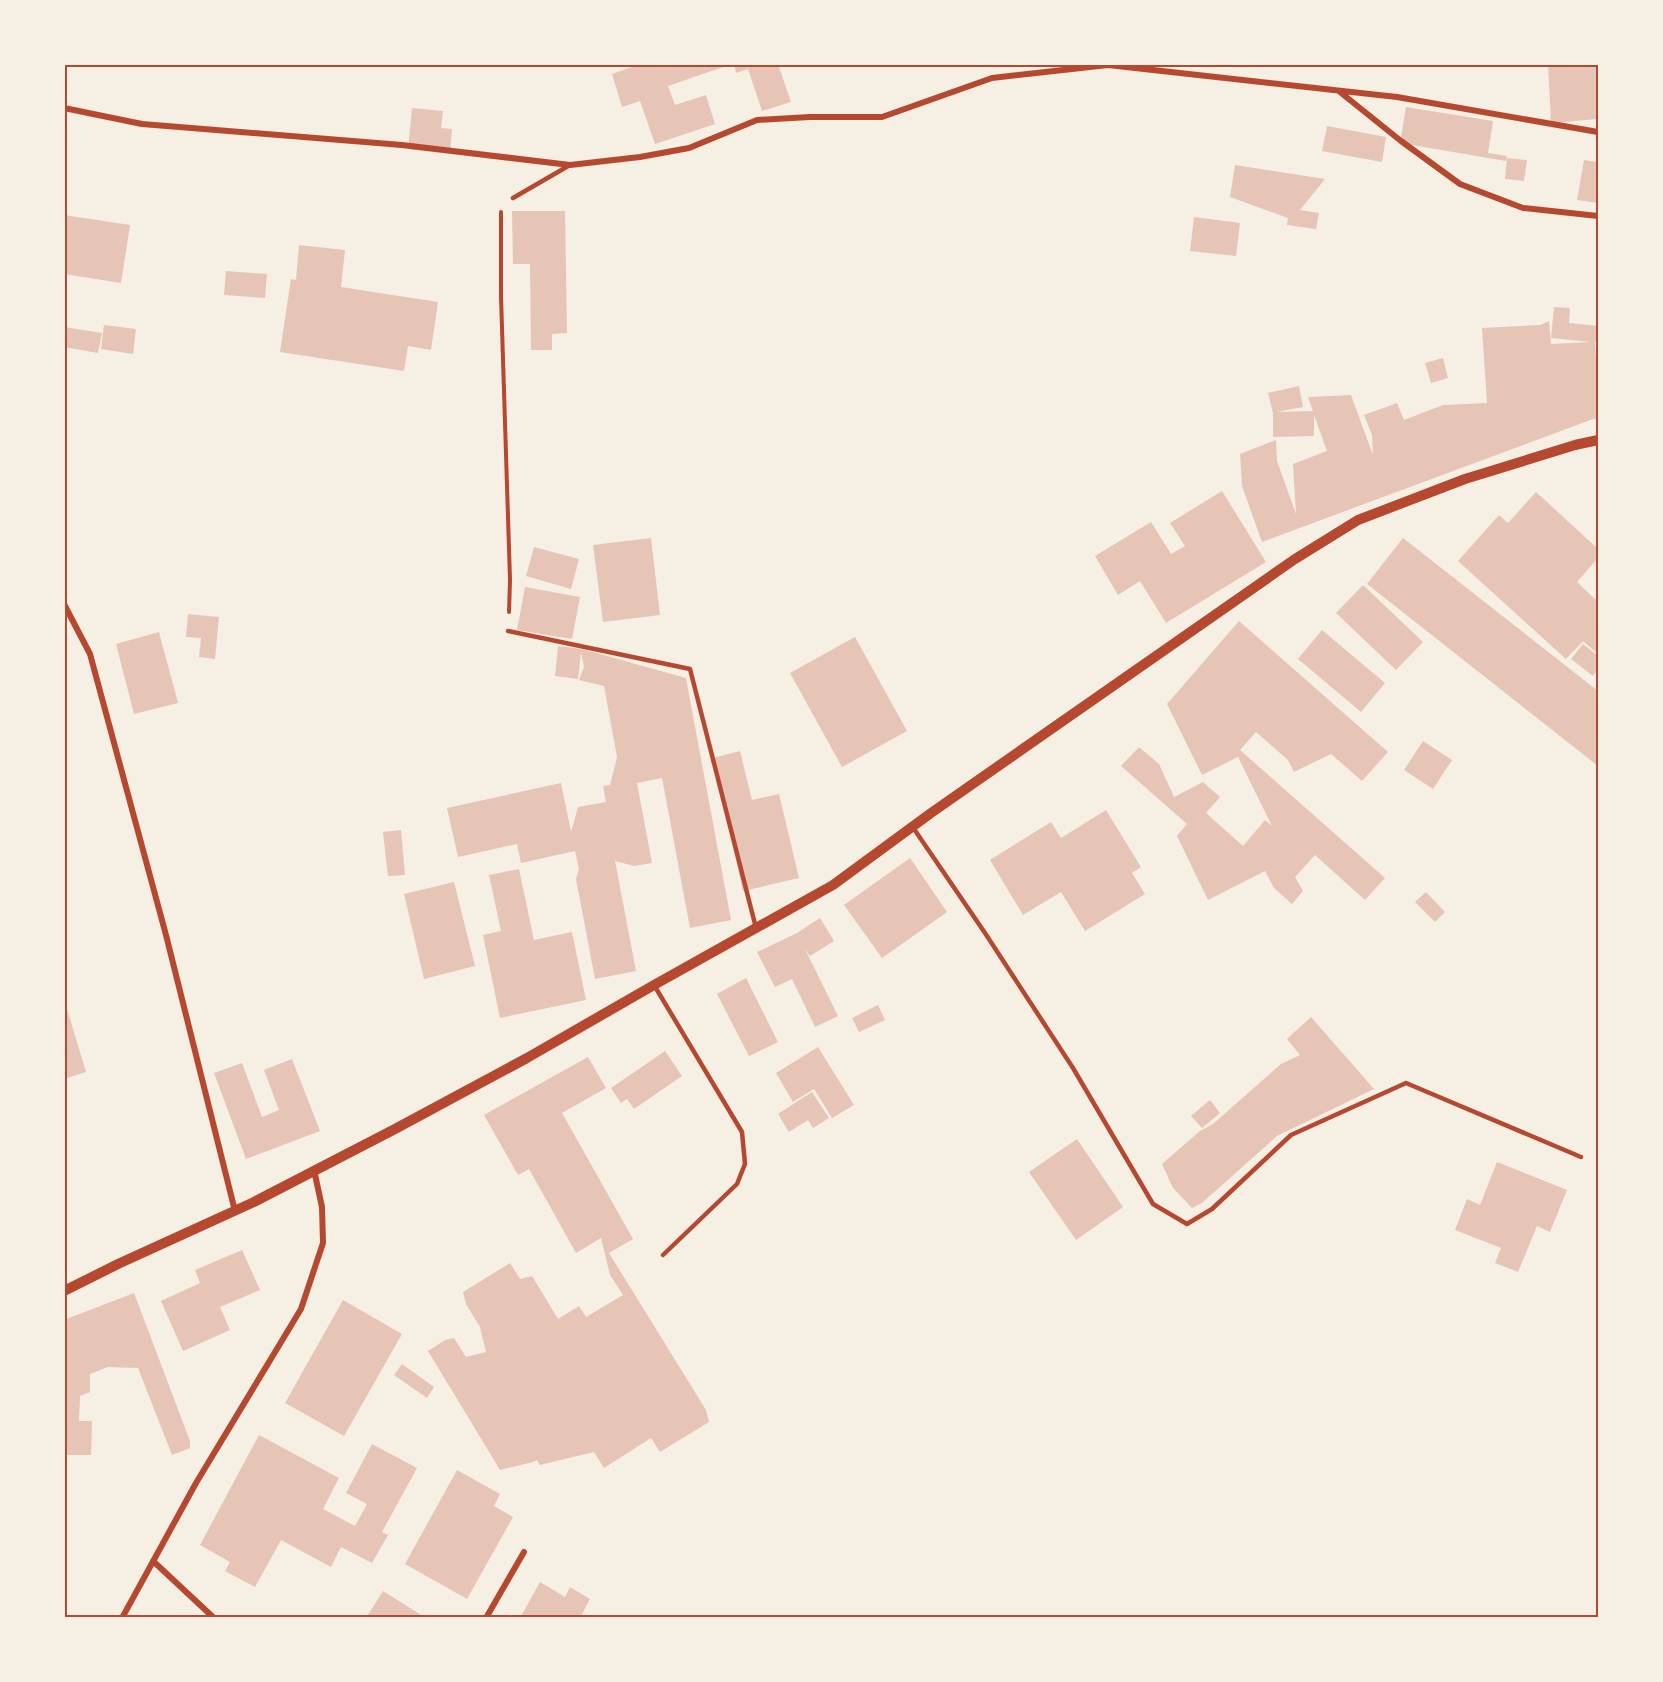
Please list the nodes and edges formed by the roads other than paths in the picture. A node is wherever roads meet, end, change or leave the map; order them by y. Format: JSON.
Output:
{"nodes":[{"id":1,"x":1340,"y":91,"type":"junction"},
{"id":2,"x":64,"y":108,"type":"edge"},
{"id":3,"x":1599,"y":132,"type":"edge"},
{"id":4,"x":570,"y":165,"type":"junction"},
{"id":5,"x":513,"y":198,"type":"road end"},
{"id":6,"x":1599,"y":216,"type":"edge"},
{"id":7,"x":1599,"y":440,"type":"edge"},
{"id":8,"x":64,"y":604,"type":"edge"},
{"id":9,"x":508,"y":631,"type":"road end"},
{"id":10,"x":912,"y":826,"type":"junction"},
{"id":11,"x":756,"y":928,"type":"junction"},
{"id":12,"x":654,"y":985,"type":"junction"},
{"id":13,"x":1581,"y":1157,"type":"dead end"},
{"id":14,"x":314,"y":1170,"type":"junction"},
{"id":15,"x":235,"y":1211,"type":"junction"},
{"id":16,"x":663,"y":1255,"type":"dead end"},
{"id":17,"x":64,"y":1291,"type":"edge"},
{"id":18,"x":524,"y":1552,"type":"dead end"},
{"id":19,"x":153,"y":1561,"type":"junction"},
{"id":20,"x":122,"y":1617,"type":"edge"},
{"id":21,"x":214,"y":1617,"type":"edge"},
{"id":22,"x":486,"y":1617,"type":"edge"}],
"edges":[{"from":1,"to":3,"type":"street"},
{"from":1,"to":4,"type":"street"},
{"from":1,"to":6,"type":"street"},
{"from":2,"to":4,"type":"street"},
{"from":4,"to":5,"type":"lane"},
{"from":7,"to":10,"type":"street"},
{"from":8,"to":15,"type":"street"},
{"from":9,"to":11,"type":"lane"},
{"from":10,"to":11,"type":"street"},
{"from":10,"to":13,"type":"lane"},
{"from":11,"to":12,"type":"street"},
{"from":12,"to":14,"type":"street"},
{"from":12,"to":16,"type":"lane"},
{"from":14,"to":15,"type":"street"},
{"from":14,"to":19,"type":"street"},
{"from":15,"to":17,"type":"street"},
{"from":18,"to":22,"type":"street"},
{"from":19,"to":20,"type":"street"},
{"from":19,"to":21,"type":"street"}]}
